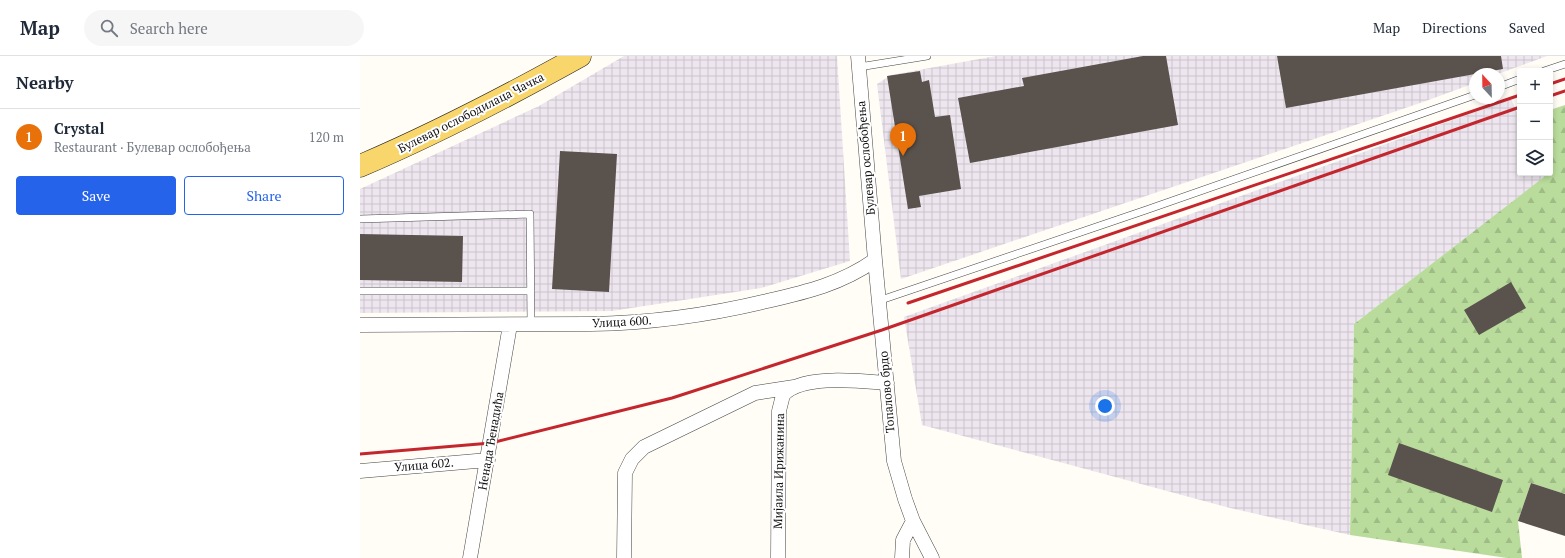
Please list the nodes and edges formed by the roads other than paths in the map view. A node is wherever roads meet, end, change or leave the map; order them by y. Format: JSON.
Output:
{"nodes":[{"id":1,"x":580,"y":56,"type":"edge"},
{"id":2,"x":923,"y":56,"type":"edge"},
{"id":3,"x":859,"y":62,"type":"edge"},
{"id":4,"x":1565,"y":64,"type":"edge"},
{"id":5,"x":1553,"y":68,"type":"edge"},
{"id":6,"x":1517,"y":80,"type":"edge"},
{"id":7,"x":1505,"y":85,"type":"edge"},
{"id":8,"x":1469,"y":97,"type":"edge"},
{"id":9,"x":360,"y":166,"type":"edge"},
{"id":10,"x":360,"y":219,"type":"edge"},
{"id":11,"x":875,"y":260,"type":"junction"},
{"id":12,"x":360,"y":290,"type":"edge"},
{"id":13,"x":531,"y":291,"type":"junction"},
{"id":14,"x":878,"y":301,"type":"junction"},
{"id":15,"x":360,"y":324,"type":"edge"},
{"id":16,"x":510,"y":324,"type":"junction"},
{"id":17,"x":531,"y":324,"type":"junction"},
{"id":18,"x":887,"y":383,"type":"junction"},
{"id":19,"x":794,"y":387,"type":"junction"},
{"id":20,"x":488,"y":460,"type":"junction"},
{"id":21,"x":360,"y":471,"type":"edge"},
{"id":22,"x":913,"y":521,"type":"junction"},
{"id":23,"x":470,"y":558,"type":"edge"},
{"id":24,"x":624,"y":558,"type":"edge"},
{"id":25,"x":778,"y":558,"type":"edge"},
{"id":26,"x":902,"y":558,"type":"edge"},
{"id":27,"x":932,"y":558,"type":"edge"}],
"edges":[{"from":1,"to":9,"type":"main road","name":"Булевар ослободилаца Чачка"},
{"from":2,"to":3,"type":"lane"},
{"from":3,"to":11,"type":"street","name":"Булевар ослобођења"},
{"from":4,"to":5,"type":"lane"},
{"from":6,"to":7,"type":"lane"},
{"from":8,"to":14,"type":"lane"},
{"from":10,"to":13,"type":"lane"},
{"from":11,"to":14,"type":"street","name":"Топалово брдо"},
{"from":11,"to":17,"type":"street","name":"Улица 600."},
{"from":12,"to":13,"type":"lane"},
{"from":13,"to":17,"type":"lane"},
{"from":14,"to":18,"type":"street","name":"Топалово брдо"},
{"from":15,"to":16,"type":"street","name":"Улица 600."},
{"from":16,"to":17,"type":"street","name":"Улица 600."},
{"from":16,"to":20,"type":"street","name":"Ненада Ђенадића"},
{"from":18,"to":19,"type":"street"},
{"from":18,"to":22,"type":"street","name":"Топалово брдо"},
{"from":19,"to":24,"type":"street"},
{"from":19,"to":25,"type":"street","name":"Мијаила Ирижанина"},
{"from":20,"to":21,"type":"street","name":"Улица 602."},
{"from":20,"to":23,"type":"street","name":"Ненада Ђенадића"},
{"from":22,"to":26,"type":"street"},
{"from":22,"to":27,"type":"street","name":"Топалово брдо"}]}
